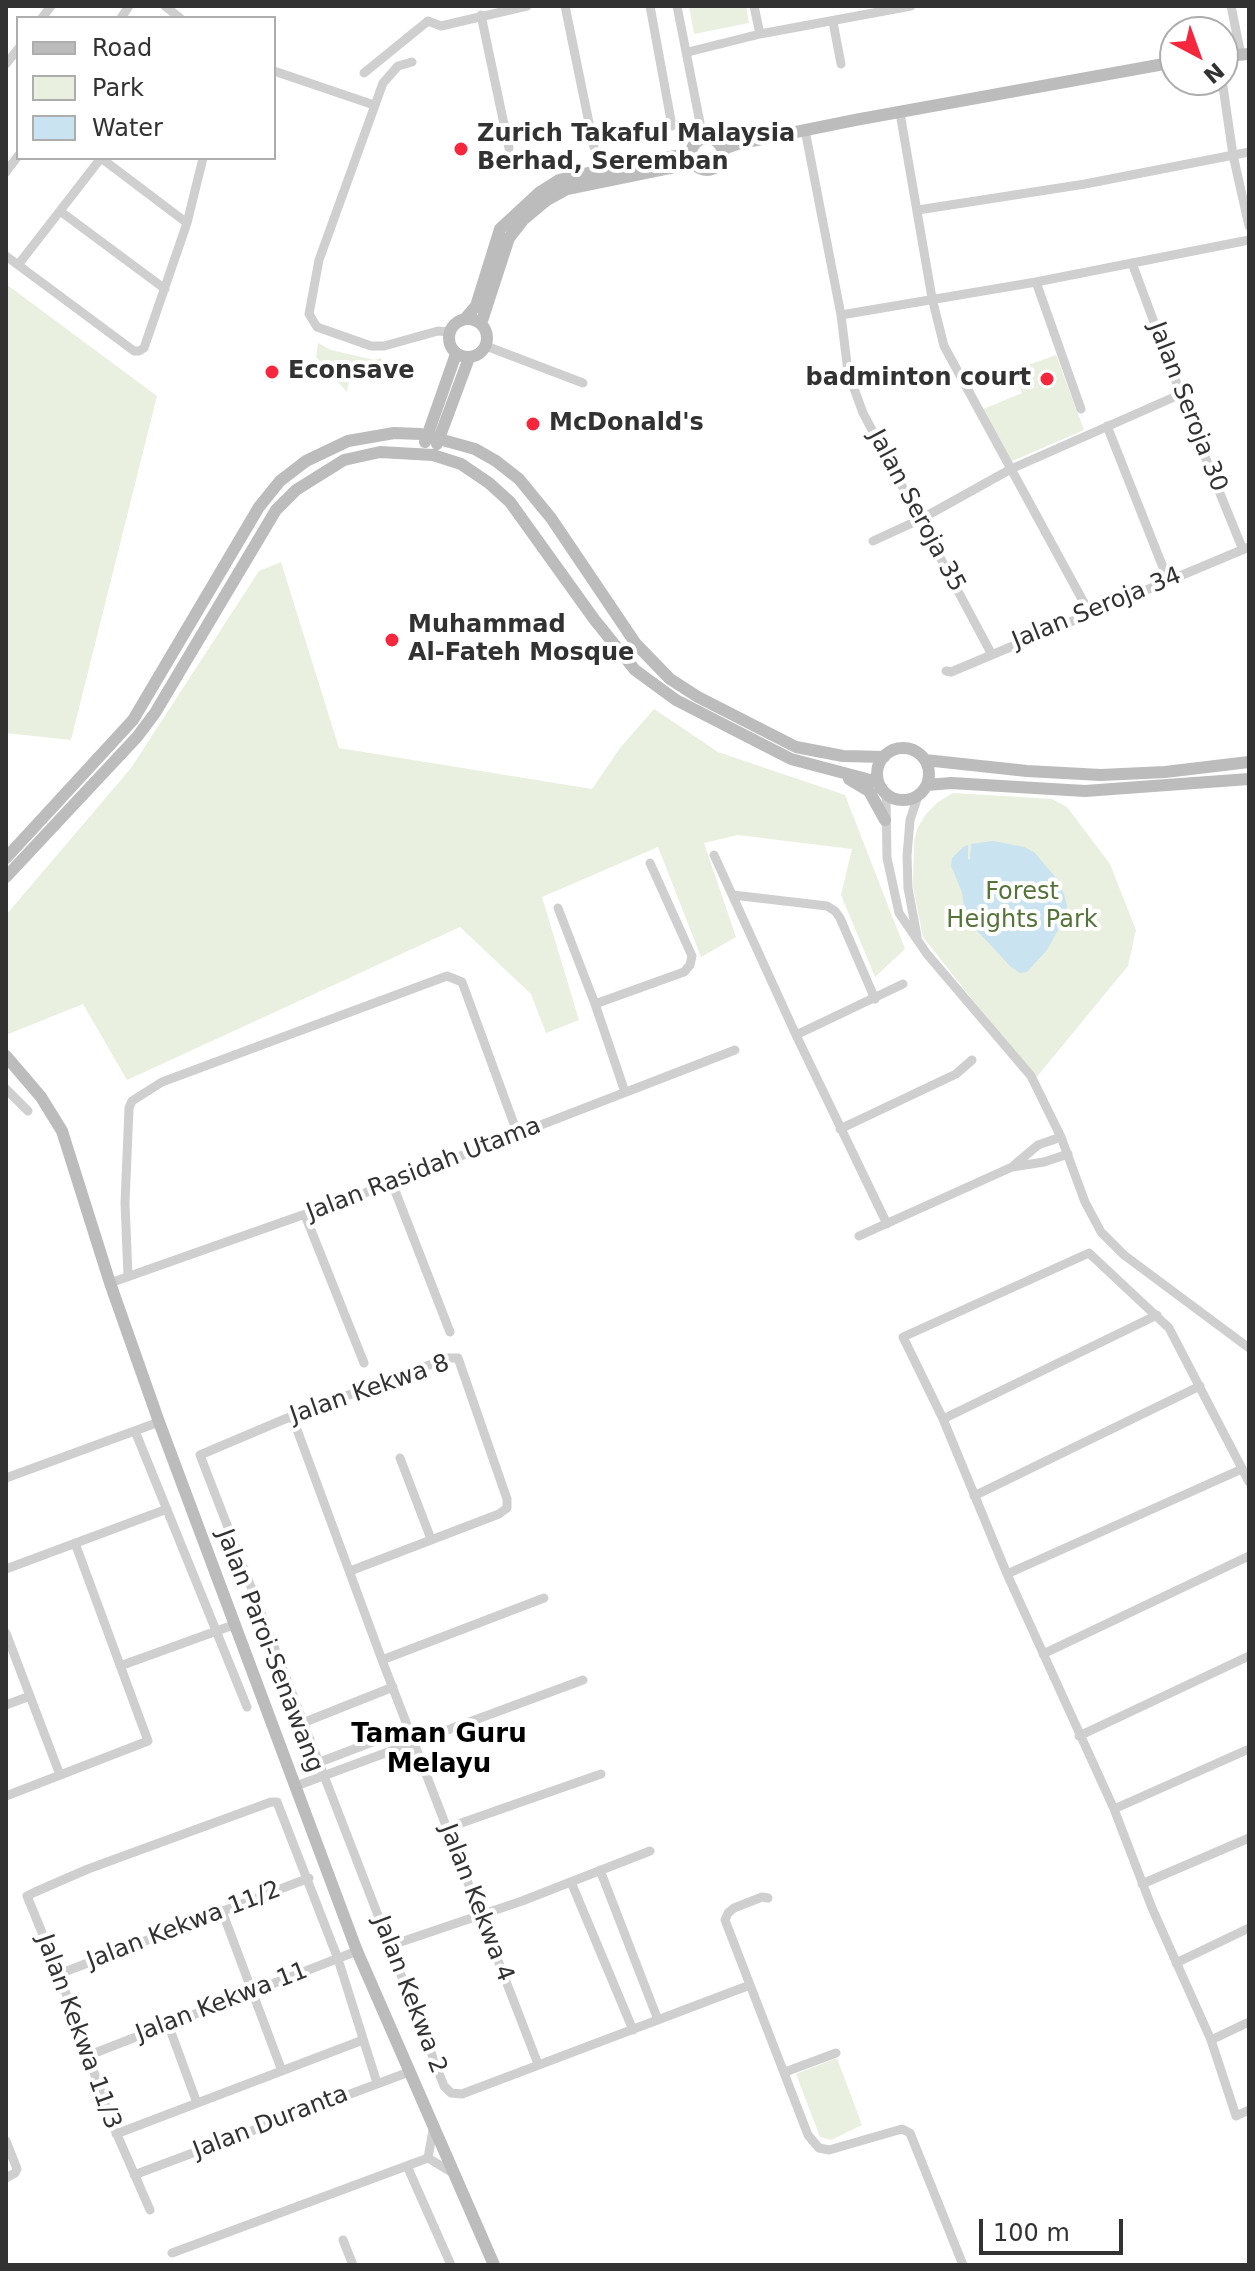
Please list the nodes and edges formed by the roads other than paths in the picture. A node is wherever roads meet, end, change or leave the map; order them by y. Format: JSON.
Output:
{"nodes":[{"id":1,"x":527,"y":6,"type":"edge"},
{"id":2,"x":565,"y":6,"type":"edge"},
{"id":3,"x":650,"y":6,"type":"edge"},
{"id":4,"x":677,"y":6,"type":"edge"},
{"id":5,"x":754,"y":6,"type":"edge"},
{"id":6,"x":911,"y":6,"type":"edge"},
{"id":7,"x":1231,"y":6,"type":"edge"},
{"id":8,"x":481,"y":15,"type":"junction"},
{"id":9,"x":833,"y":22,"type":"junction"},
{"id":10,"x":760,"y":34,"type":"junction"},
{"id":11,"x":688,"y":52,"type":"junction"},
{"id":12,"x":1245,"y":55,"type":"edge"},
{"id":13,"x":412,"y":62,"type":"dead end"},
{"id":14,"x":841,"y":64,"type":"dead end"},
{"id":15,"x":1159,"y":65,"type":"edge"},
{"id":16,"x":276,"y":72,"type":"edge"},
{"id":17,"x":364,"y":73,"type":"dead end"},
{"id":18,"x":1224,"y":96,"type":"edge"},
{"id":19,"x":374,"y":105,"type":"junction"},
{"id":20,"x":900,"y":113,"type":"junction"},
{"id":21,"x":672,"y":126,"type":"dead end"},
{"id":22,"x":805,"y":130,"type":"junction"},
{"id":23,"x":703,"y":138,"type":"junction"},
{"id":24,"x":594,"y":147,"type":"dead end"},
{"id":25,"x":509,"y":148,"type":"dead end"},
{"id":26,"x":723,"y":149,"type":"junction"},
{"id":27,"x":1249,"y":152,"type":"edge"},
{"id":28,"x":1233,"y":155,"type":"junction"},
{"id":29,"x":693,"y":158,"type":"junction"},
{"id":30,"x":99,"y":160,"type":"edge"},
{"id":31,"x":104,"y":160,"type":"edge"},
{"id":32,"x":203,"y":160,"type":"edge"},
{"id":33,"x":918,"y":210,"type":"junction"},
{"id":34,"x":60,"y":211,"type":"junction"},
{"id":35,"x":187,"y":223,"type":"junction"},
{"id":36,"x":1249,"y":226,"type":"edge"},
{"id":37,"x":1249,"y":240,"type":"edge"},
{"id":38,"x":6,"y":256,"type":"edge"},
{"id":39,"x":1132,"y":263,"type":"junction"},
{"id":40,"x":18,"y":265,"type":"junction"},
{"id":41,"x":1036,"y":282,"type":"junction"},
{"id":42,"x":165,"y":289,"type":"junction"},
{"id":43,"x":932,"y":298,"type":"junction"},
{"id":44,"x":841,"y":315,"type":"junction"},
{"id":45,"x":465,"y":319,"type":"junction"},
{"id":46,"x":481,"y":324,"type":"junction"},
{"id":47,"x":450,"y":332,"type":"junction"},
{"id":48,"x":486,"y":346,"type":"junction"},
{"id":49,"x":462,"y":356,"type":"junction"},
{"id":50,"x":583,"y":383,"type":"dead end"},
{"id":51,"x":1181,"y":394,"type":"junction"},
{"id":52,"x":1081,"y":409,"type":"dead end"},
{"id":53,"x":1107,"y":426,"type":"junction"},
{"id":54,"x":433,"y":437,"type":"junction"},
{"id":55,"x":427,"y":454,"type":"junction"},
{"id":56,"x":1011,"y":469,"type":"junction"},
{"id":57,"x":921,"y":519,"type":"junction"},
{"id":58,"x":873,"y":541,"type":"dead end"},
{"id":59,"x":1246,"y":549,"type":"edge"},
{"id":60,"x":1168,"y":580,"type":"junction"},
{"id":61,"x":1089,"y":612,"type":"junction"},
{"id":62,"x":991,"y":653,"type":"junction"},
{"id":63,"x":946,"y":671,"type":"dead end"},
{"id":64,"x":884,"y":757,"type":"junction"},
{"id":65,"x":925,"y":760,"type":"junction"},
{"id":66,"x":1249,"y":762,"type":"edge"},
{"id":67,"x":831,"y":769,"type":"junction"},
{"id":68,"x":1249,"y":779,"type":"edge"},
{"id":69,"x":882,"y":788,"type":"junction"},
{"id":70,"x":922,"y":791,"type":"junction"},
{"id":71,"x":885,"y":820,"type":"junction"},
{"id":72,"x":714,"y":855,"type":"dead end"},
{"id":73,"x":6,"y":858,"type":"edge"},
{"id":74,"x":650,"y":863,"type":"dead end"},
{"id":75,"x":6,"y":877,"type":"edge"},
{"id":76,"x":733,"y":895,"type":"junction"},
{"id":77,"x":558,"y":908,"type":"dead end"},
{"id":78,"x":918,"y":939,"type":"junction"},
{"id":79,"x":903,"y":984,"type":"dead end"},
{"id":80,"x":875,"y":999,"type":"junction"},
{"id":81,"x":595,"y":1004,"type":"junction"},
{"id":82,"x":796,"y":1035,"type":"junction"},
{"id":83,"x":735,"y":1050,"type":"dead end"},
{"id":84,"x":6,"y":1056,"type":"edge"},
{"id":85,"x":972,"y":1060,"type":"dead end"},
{"id":86,"x":6,"y":1089,"type":"edge"},
{"id":87,"x":625,"y":1092,"type":"junction"},
{"id":88,"x":28,"y":1111,"type":"dead end"},
{"id":89,"x":840,"y":1129,"type":"junction"},
{"id":90,"x":518,"y":1135,"type":"junction"},
{"id":91,"x":1061,"y":1137,"type":"junction"},
{"id":92,"x":1068,"y":1154,"type":"junction"},
{"id":93,"x":1012,"y":1167,"type":"junction"},
{"id":94,"x":392,"y":1183,"type":"junction"},
{"id":95,"x":305,"y":1215,"type":"junction"},
{"id":96,"x":887,"y":1224,"type":"junction"},
{"id":97,"x":859,"y":1236,"type":"dead end"},
{"id":98,"x":128,"y":1276,"type":"junction"},
{"id":99,"x":110,"y":1283,"type":"junction"},
{"id":100,"x":1157,"y":1315,"type":"junction"},
{"id":101,"x":450,"y":1332,"type":"dead end"},
{"id":102,"x":1249,"y":1348,"type":"edge"},
{"id":103,"x":364,"y":1363,"type":"dead end"},
{"id":104,"x":1200,"y":1386,"type":"junction"},
{"id":105,"x":292,"y":1416,"type":"junction"},
{"id":106,"x":943,"y":1419,"type":"junction"},
{"id":107,"x":159,"y":1422,"type":"junction"},
{"id":108,"x":135,"y":1431,"type":"junction"},
{"id":109,"x":200,"y":1455,"type":"joint"},
{"id":110,"x":400,"y":1458,"type":"dead end"},
{"id":111,"x":1242,"y":1469,"type":"junction"},
{"id":112,"x":6,"y":1478,"type":"edge"},
{"id":113,"x":1249,"y":1482,"type":"edge"},
{"id":114,"x":974,"y":1496,"type":"junction"},
{"id":115,"x":167,"y":1509,"type":"junction"},
{"id":116,"x":431,"y":1539,"type":"junction"},
{"id":117,"x":75,"y":1543,"type":"junction"},
{"id":118,"x":1249,"y":1556,"type":"edge"},
{"id":119,"x":6,"y":1569,"type":"edge"},
{"id":120,"x":350,"y":1571,"type":"junction"},
{"id":121,"x":1007,"y":1574,"type":"junction"},
{"id":122,"x":544,"y":1598,"type":"dead end"},
{"id":123,"x":236,"y":1624,"type":"junction"},
{"id":124,"x":216,"y":1631,"type":"junction"},
{"id":125,"x":6,"y":1633,"type":"edge"},
{"id":126,"x":1043,"y":1654,"type":"junction"},
{"id":127,"x":1249,"y":1656,"type":"edge"},
{"id":128,"x":382,"y":1660,"type":"junction"},
{"id":129,"x":120,"y":1666,"type":"junction"},
{"id":130,"x":583,"y":1680,"type":"dead end"},
{"id":131,"x":393,"y":1687,"type":"junction"},
{"id":132,"x":30,"y":1696,"type":"junction"},
{"id":133,"x":6,"y":1705,"type":"edge"},
{"id":134,"x":247,"y":1707,"type":"dead end"},
{"id":135,"x":305,"y":1722,"type":"junction"},
{"id":136,"x":409,"y":1728,"type":"junction"},
{"id":137,"x":1079,"y":1736,"type":"junction"},
{"id":138,"x":414,"y":1741,"type":"junction"},
{"id":139,"x":1249,"y":1749,"type":"edge"},
{"id":140,"x":320,"y":1762,"type":"junction"},
{"id":141,"x":601,"y":1774,"type":"dead end"},
{"id":142,"x":60,"y":1775,"type":"junction"},
{"id":143,"x":325,"y":1776,"type":"junction"},
{"id":144,"x":296,"y":1786,"type":"junction"},
{"id":145,"x":6,"y":1796,"type":"edge"},
{"id":146,"x":1114,"y":1809,"type":"junction"},
{"id":147,"x":447,"y":1828,"type":"junction"},
{"id":148,"x":1249,"y":1838,"type":"edge"},
{"id":149,"x":650,"y":1851,"type":"dead end"},
{"id":150,"x":600,"y":1870,"type":"junction"},
{"id":151,"x":309,"y":1878,"type":"junction"},
{"id":152,"x":571,"y":1882,"type":"junction"},
{"id":153,"x":1142,"y":1884,"type":"junction"},
{"id":154,"x":768,"y":1898,"type":"dead end"},
{"id":155,"x":222,"y":1911,"type":"junction"},
{"id":156,"x":481,"y":1914,"type":"junction"},
{"id":157,"x":1249,"y":1928,"type":"edge"},
{"id":158,"x":389,"y":1946,"type":"junction"},
{"id":159,"x":357,"y":1951,"type":"junction"},
{"id":160,"x":338,"y":1959,"type":"junction"},
{"id":161,"x":1176,"y":1963,"type":"junction"},
{"id":162,"x":59,"y":1974,"type":"junction"},
{"id":163,"x":750,"y":1985,"type":"junction"},
{"id":164,"x":252,"y":1992,"type":"junction"},
{"id":165,"x":658,"y":2020,"type":"junction"},
{"id":166,"x":1249,"y":2022,"type":"edge"},
{"id":167,"x":168,"y":2024,"type":"junction"},
{"id":168,"x":633,"y":2030,"type":"junction"},
{"id":169,"x":363,"y":2040,"type":"junction"},
{"id":170,"x":1211,"y":2040,"type":"junction"},
{"id":171,"x":836,"y":2053,"type":"dead end"},
{"id":172,"x":87,"y":2056,"type":"junction"},
{"id":173,"x":538,"y":2064,"type":"junction"},
{"id":174,"x":282,"y":2071,"type":"junction"},
{"id":175,"x":409,"y":2072,"type":"junction"},
{"id":176,"x":785,"y":2072,"type":"junction"},
{"id":177,"x":377,"y":2083,"type":"junction"},
{"id":178,"x":197,"y":2103,"type":"junction"},
{"id":179,"x":1249,"y":2110,"type":"edge"},
{"id":180,"x":433,"y":2128,"type":"junction"},
{"id":181,"x":116,"y":2134,"type":"junction"},
{"id":182,"x":6,"y":2141,"type":"edge"},
{"id":183,"x":428,"y":2158,"type":"junction"},
{"id":184,"x":407,"y":2166,"type":"junction"},
{"id":185,"x":454,"y":2174,"type":"junction"},
{"id":186,"x":134,"y":2175,"type":"junction"},
{"id":187,"x":10,"y":2176,"type":"edge"},
{"id":188,"x":150,"y":2210,"type":"dead end"},
{"id":189,"x":343,"y":2240,"type":"dead end"},
{"id":190,"x":172,"y":2253,"type":"dead end"},
{"id":191,"x":353,"y":2265,"type":"edge"},
{"id":192,"x":451,"y":2265,"type":"edge"},
{"id":193,"x":494,"y":2265,"type":"edge"},
{"id":194,"x":963,"y":2265,"type":"edge"}],
"edges":[{"from":1,"to":8,"type":"street"},
{"from":2,"to":24,"type":"street"},
{"from":3,"to":21,"type":"street"},
{"from":4,"to":11,"type":"street"},
{"from":5,"to":10,"type":"street"},
{"from":6,"to":9,"type":"street"},
{"from":7,"to":12,"type":"street"},
{"from":8,"to":17,"type":"street"},
{"from":8,"to":25,"type":"street"},
{"from":9,"to":10,"type":"street"},
{"from":9,"to":14,"type":"street"},
{"from":10,"to":11,"type":"street"},
{"from":11,"to":23,"type":"street"},
{"from":13,"to":19,"type":"street"},
{"from":15,"to":20,"type":"street"},
{"from":16,"to":19,"type":"street"},
{"from":18,"to":28,"type":"street"},
{"from":19,"to":47,"type":"street"},
{"from":20,"to":22,"type":"street"},
{"from":20,"to":33,"type":"street"},
{"from":22,"to":26,"type":"street"},
{"from":22,"to":44,"type":"street","name":"Jalan Seroja 35"},
{"from":23,"to":26,"type":"street"},
{"from":23,"to":29,"type":"street"},
{"from":26,"to":29,"type":"street"},
{"from":27,"to":28,"type":"street"},
{"from":28,"to":33,"type":"street"},
{"from":28,"to":36,"type":"street"},
{"from":29,"to":45,"type":"street"},
{"from":29,"to":46,"type":"street"},
{"from":30,"to":34,"type":"street"},
{"from":31,"to":35,"type":"street"},
{"from":32,"to":35,"type":"street"},
{"from":33,"to":43,"type":"street"},
{"from":34,"to":40,"type":"street"},
{"from":34,"to":42,"type":"street"},
{"from":35,"to":42,"type":"street"},
{"from":37,"to":39,"type":"street"},
{"from":38,"to":40,"type":"street"},
{"from":39,"to":41,"type":"street"},
{"from":39,"to":51,"type":"street","name":"Jalan Seroja 30"},
{"from":40,"to":42,"type":"street"},
{"from":41,"to":43,"type":"street"},
{"from":41,"to":52,"type":"street"},
{"from":43,"to":44,"type":"street"},
{"from":43,"to":56,"type":"street"},
{"from":44,"to":57,"type":"street","name":"Jalan Seroja 35"},
{"from":45,"to":46,"type":"street"},
{"from":45,"to":47,"type":"street"},
{"from":46,"to":48,"type":"street"},
{"from":47,"to":49,"type":"street"},
{"from":48,"to":49,"type":"street"},
{"from":48,"to":50,"type":"street"},
{"from":49,"to":54,"type":"street"},
{"from":51,"to":53,"type":"street"},
{"from":51,"to":59,"type":"street","name":"Jalan Seroja 30"},
{"from":53,"to":56,"type":"street"},
{"from":53,"to":60,"type":"street"},
{"from":54,"to":55,"type":"street"},
{"from":54,"to":64,"type":"street"},
{"from":54,"to":73,"type":"street"},
{"from":55,"to":67,"type":"street"},
{"from":55,"to":75,"type":"street"},
{"from":56,"to":57,"type":"street"},
{"from":56,"to":61,"type":"street"},
{"from":57,"to":58,"type":"street"},
{"from":57,"to":62,"type":"street","name":"Jalan Seroja 35"},
{"from":59,"to":60,"type":"street","name":"Jalan Seroja 34"},
{"from":60,"to":61,"type":"street","name":"Jalan Seroja 34"},
{"from":61,"to":62,"type":"street","name":"Jalan Seroja 34"},
{"from":62,"to":63,"type":"street","name":"Jalan Seroja 34"},
{"from":64,"to":65,"type":"street"},
{"from":64,"to":69,"type":"street"},
{"from":65,"to":66,"type":"street"},
{"from":65,"to":70,"type":"street"},
{"from":67,"to":69,"type":"street"},
{"from":67,"to":71,"type":"street"},
{"from":68,"to":70,"type":"street"},
{"from":69,"to":70,"type":"street"},
{"from":69,"to":71,"type":"street"},
{"from":70,"to":78,"type":"street"},
{"from":71,"to":78,"type":"street"},
{"from":72,"to":76,"type":"street"},
{"from":74,"to":81,"type":"street"},
{"from":76,"to":80,"type":"street"},
{"from":76,"to":82,"type":"street"},
{"from":77,"to":81,"type":"street"},
{"from":78,"to":91,"type":"street"},
{"from":79,"to":80,"type":"street"},
{"from":80,"to":82,"type":"street"},
{"from":81,"to":87,"type":"street"},
{"from":82,"to":89,"type":"street"},
{"from":83,"to":87,"type":"street","name":"Jalan Rasidah Utama"},
{"from":84,"to":99,"type":"street","name":"Jalan Paroi-Senawang"},
{"from":85,"to":89,"type":"street"},
{"from":86,"to":88,"type":"street"},
{"from":87,"to":90,"type":"street","name":"Jalan Rasidah Utama"},
{"from":89,"to":96,"type":"street"},
{"from":90,"to":94,"type":"street","name":"Jalan Rasidah Utama"},
{"from":90,"to":98,"type":"street"},
{"from":91,"to":92,"type":"street"},
{"from":91,"to":93,"type":"street"},
{"from":92,"to":93,"type":"street"},
{"from":92,"to":102,"type":"street"},
{"from":93,"to":96,"type":"street"},
{"from":94,"to":95,"type":"street","name":"Jalan Rasidah Utama"},
{"from":94,"to":101,"type":"street"},
{"from":95,"to":98,"type":"street","name":"Jalan Rasidah Utama"},
{"from":95,"to":103,"type":"street"},
{"from":96,"to":97,"type":"street"},
{"from":98,"to":99,"type":"street","name":"Jalan Rasidah Utama"},
{"from":99,"to":107,"type":"street","name":"Jalan Paroi-Senawang"},
{"from":100,"to":104,"type":"street"},
{"from":100,"to":106,"type":"street"},
{"from":100,"to":106,"type":"street"},
{"from":104,"to":111,"type":"street"},
{"from":104,"to":114,"type":"street"},
{"from":105,"to":109,"type":"street","name":"Jalan Kekwa 8"},
{"from":105,"to":116,"type":"street","name":"Jalan Kekwa 8"},
{"from":105,"to":120,"type":"street","name":"Jalan Kekwa 4"},
{"from":106,"to":114,"type":"street"},
{"from":107,"to":108,"type":"street"},
{"from":107,"to":123,"type":"street","name":"Jalan Paroi-Senawang"},
{"from":108,"to":112,"type":"street"},
{"from":108,"to":115,"type":"street"},
{"from":109,"to":135,"type":"street","name":"Jalan Kekwa 2"},
{"from":110,"to":116,"type":"street"},
{"from":111,"to":113,"type":"street"},
{"from":111,"to":121,"type":"street"},
{"from":114,"to":121,"type":"street"},
{"from":115,"to":117,"type":"street"},
{"from":115,"to":124,"type":"street"},
{"from":116,"to":120,"type":"street","name":"Jalan Kekwa 8"},
{"from":117,"to":119,"type":"street"},
{"from":117,"to":129,"type":"street"},
{"from":118,"to":126,"type":"street"},
{"from":120,"to":128,"type":"street","name":"Jalan Kekwa 4"},
{"from":121,"to":126,"type":"street"},
{"from":122,"to":128,"type":"street"},
{"from":123,"to":124,"type":"street"},
{"from":123,"to":144,"type":"street","name":"Jalan Paroi-Senawang"},
{"from":124,"to":129,"type":"street"},
{"from":124,"to":134,"type":"street"},
{"from":125,"to":132,"type":"street"},
{"from":126,"to":137,"type":"street"},
{"from":127,"to":137,"type":"street"},
{"from":128,"to":131,"type":"street","name":"Jalan Kekwa 4"},
{"from":129,"to":142,"type":"street"},
{"from":130,"to":138,"type":"street"},
{"from":131,"to":135,"type":"street"},
{"from":131,"to":136,"type":"street","name":"Jalan Kekwa 4"},
{"from":132,"to":133,"type":"street"},
{"from":132,"to":142,"type":"street"},
{"from":135,"to":140,"type":"street","name":"Jalan Kekwa 2"},
{"from":136,"to":138,"type":"street","name":"Jalan Kekwa 4"},
{"from":136,"to":140,"type":"street"},
{"from":137,"to":146,"type":"street"},
{"from":138,"to":143,"type":"street"},
{"from":138,"to":147,"type":"street","name":"Jalan Kekwa 4"},
{"from":139,"to":146,"type":"street"},
{"from":140,"to":143,"type":"street","name":"Jalan Kekwa 2"},
{"from":141,"to":147,"type":"street"},
{"from":142,"to":145,"type":"street"},
{"from":143,"to":144,"type":"street"},
{"from":143,"to":158,"type":"street","name":"Jalan Kekwa 2"},
{"from":144,"to":159,"type":"street","name":"Jalan Paroi-Senawang"},
{"from":146,"to":153,"type":"street"},
{"from":147,"to":156,"type":"street","name":"Jalan Kekwa 4"},
{"from":148,"to":153,"type":"street"},
{"from":149,"to":150,"type":"street"},
{"from":150,"to":152,"type":"street"},
{"from":150,"to":165,"type":"street"},
{"from":151,"to":155,"type":"street","name":"Jalan Kekwa 11/2"},
{"from":151,"to":160,"type":"street"},
{"from":151,"to":162,"type":"street","name":"Jalan Kekwa 11/3"},
{"from":152,"to":156,"type":"street"},
{"from":152,"to":168,"type":"street"},
{"from":153,"to":161,"type":"street"},
{"from":154,"to":163,"type":"street"},
{"from":155,"to":162,"type":"street","name":"Jalan Kekwa 11/2"},
{"from":155,"to":164,"type":"street"},
{"from":156,"to":158,"type":"street"},
{"from":156,"to":173,"type":"street","name":"Jalan Kekwa 4"},
{"from":157,"to":161,"type":"street"},
{"from":158,"to":173,"type":"street","name":"Jalan Kekwa 2"},
{"from":159,"to":160,"type":"street","name":"Jalan Kekwa 11"},
{"from":159,"to":175,"type":"street","name":"Jalan Paroi-Senawang"},
{"from":160,"to":164,"type":"street","name":"Jalan Kekwa 11"},
{"from":160,"to":169,"type":"street"},
{"from":161,"to":170,"type":"street"},
{"from":162,"to":172,"type":"street","name":"Jalan Kekwa 11/3"},
{"from":163,"to":165,"type":"street","name":"Jalan Kekwa 2"},
{"from":163,"to":176,"type":"street"},
{"from":164,"to":167,"type":"street","name":"Jalan Kekwa 11"},
{"from":164,"to":174,"type":"street"},
{"from":165,"to":168,"type":"street","name":"Jalan Kekwa 2"},
{"from":166,"to":170,"type":"street"},
{"from":167,"to":172,"type":"street","name":"Jalan Kekwa 11"},
{"from":167,"to":178,"type":"street"},
{"from":168,"to":173,"type":"street","name":"Jalan Kekwa 2"},
{"from":169,"to":174,"type":"street"},
{"from":169,"to":177,"type":"street"},
{"from":170,"to":179,"type":"street"},
{"from":171,"to":176,"type":"street"},
{"from":172,"to":181,"type":"street","name":"Jalan Kekwa 11/3"},
{"from":174,"to":178,"type":"street"},
{"from":175,"to":177,"type":"street","name":"Jalan Duranta"},
{"from":175,"to":180,"type":"street","name":"Jalan Paroi-Senawang"},
{"from":176,"to":194,"type":"street"},
{"from":177,"to":186,"type":"street","name":"Jalan Duranta"},
{"from":178,"to":181,"type":"street"},
{"from":180,"to":183,"type":"street"},
{"from":180,"to":185,"type":"street","name":"Jalan Paroi-Senawang"},
{"from":181,"to":186,"type":"street","name":"Jalan Kekwa 11/3"},
{"from":182,"to":187,"type":"street"},
{"from":183,"to":184,"type":"street"},
{"from":183,"to":185,"type":"street"},
{"from":184,"to":190,"type":"street"},
{"from":184,"to":192,"type":"street"},
{"from":185,"to":193,"type":"street","name":"Jalan Paroi-Senawang"},
{"from":186,"to":188,"type":"street","name":"Jalan Kekwa 11/3"},
{"from":189,"to":191,"type":"street"}]}
